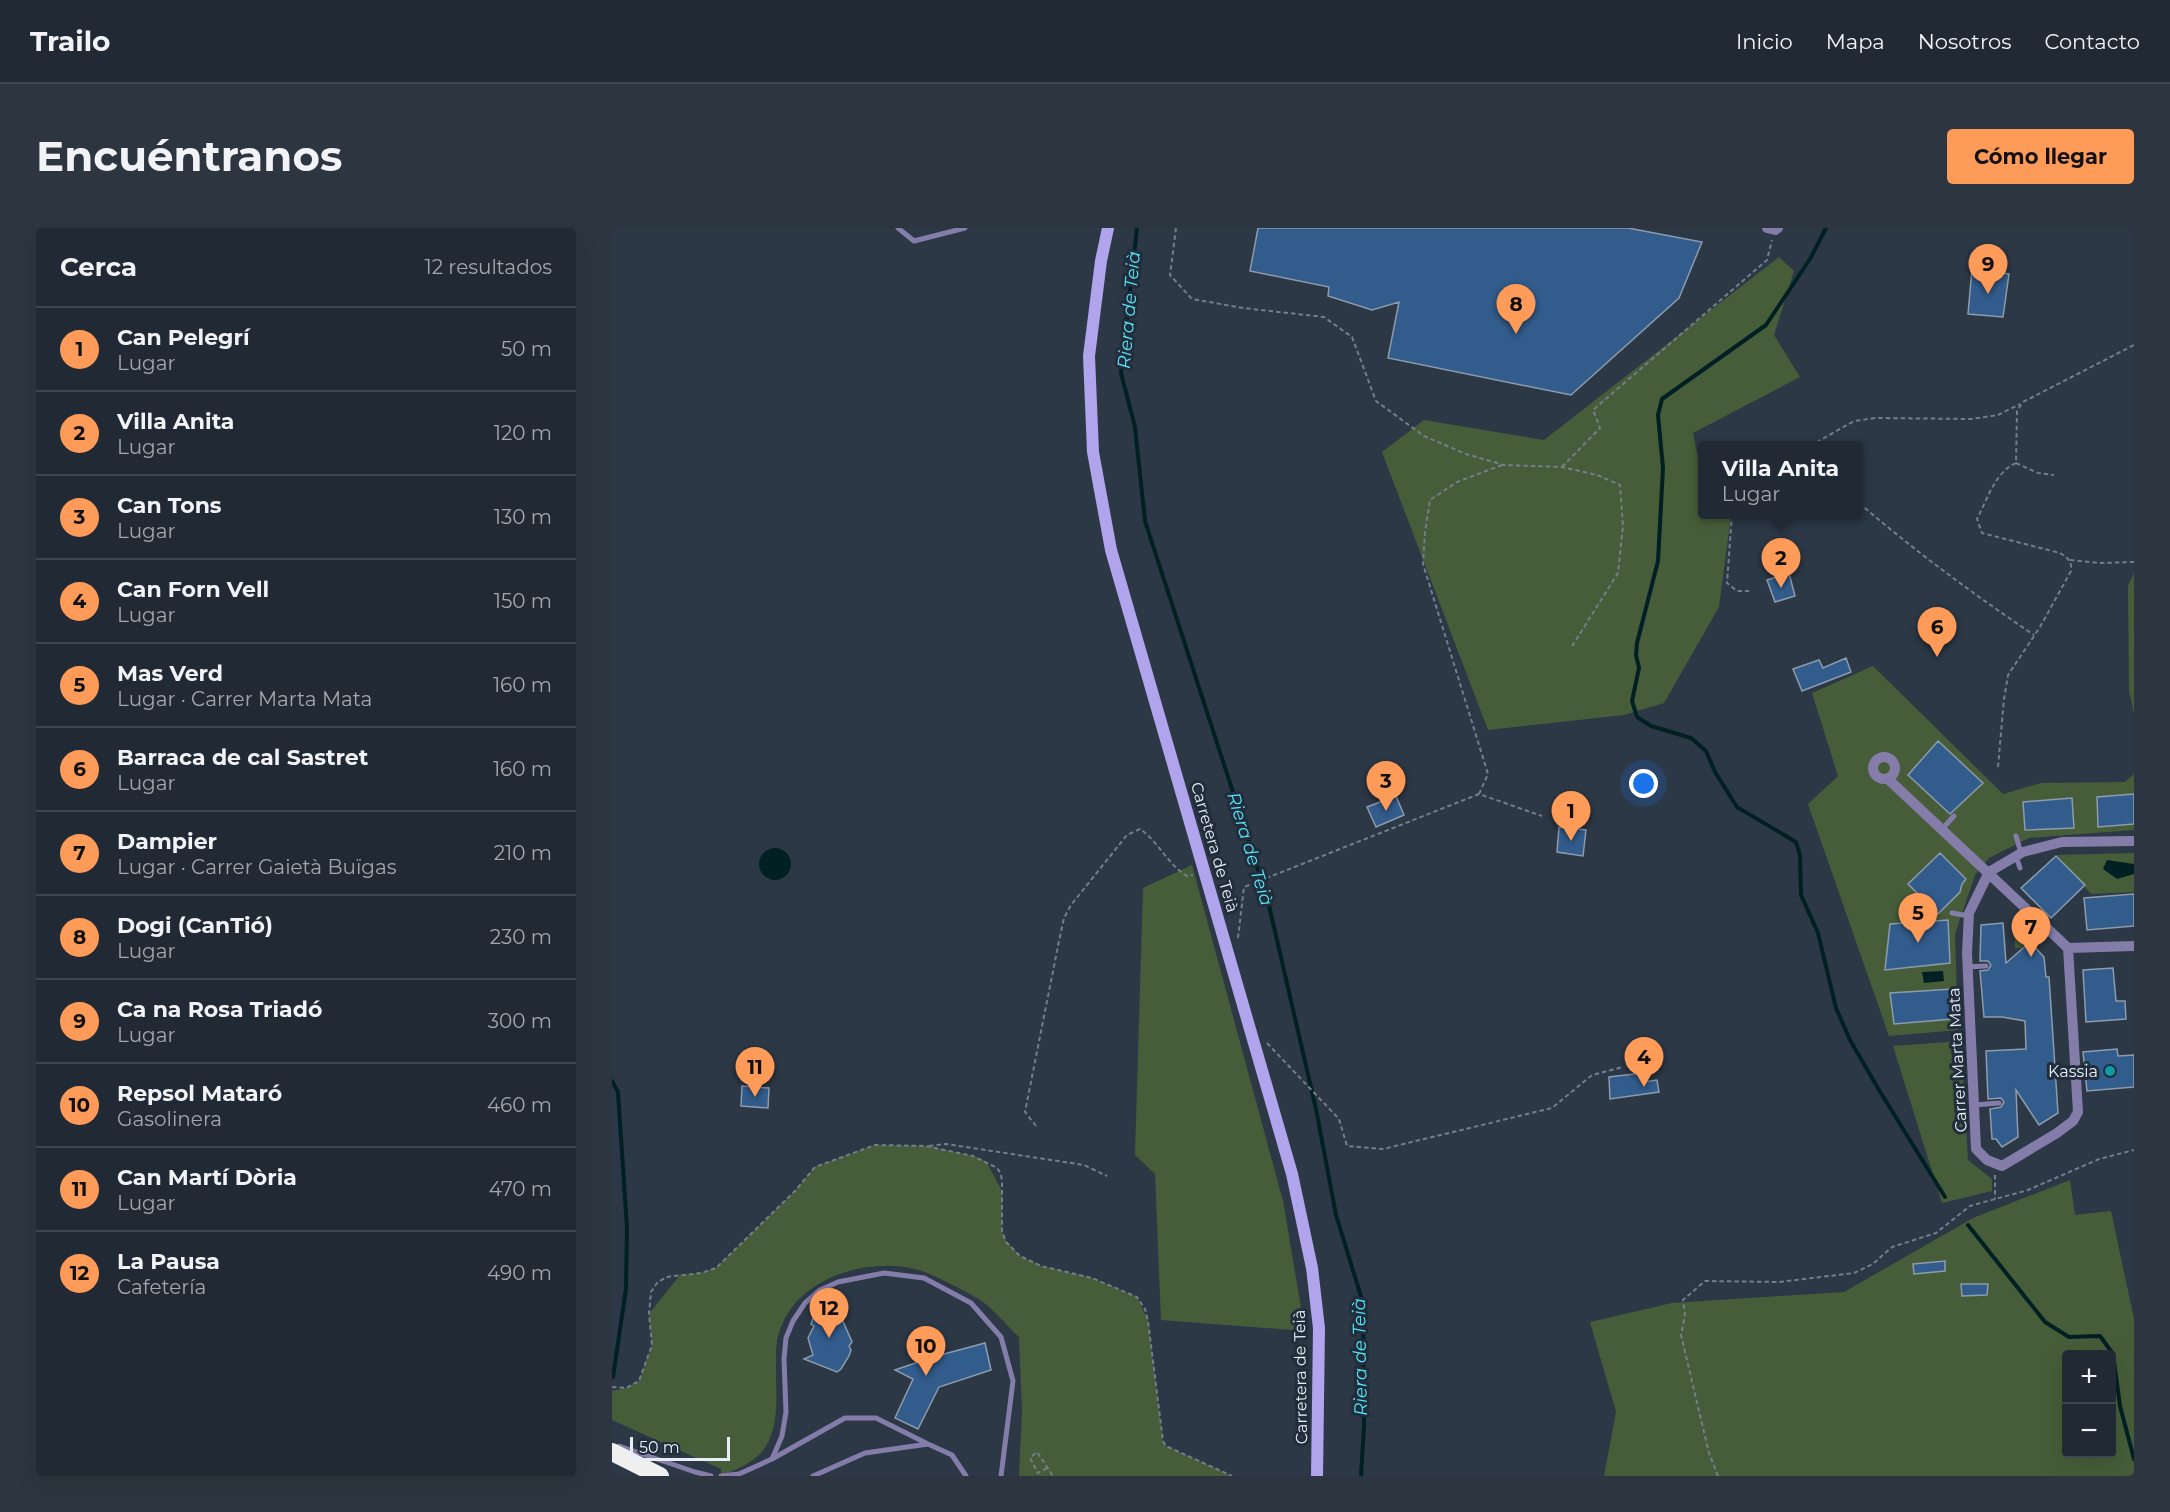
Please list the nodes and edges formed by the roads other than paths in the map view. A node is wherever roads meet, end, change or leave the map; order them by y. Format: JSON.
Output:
{"nodes":[{"id":1,"x":898,"y":228,"type":"edge"},
{"id":2,"x":965,"y":228,"type":"edge"},
{"id":3,"x":1108,"y":228,"type":"edge"},
{"id":4,"x":1888,"y":779,"type":"dead end"},
{"id":5,"x":1954,"y":816,"type":"dead end"},
{"id":6,"x":1942,"y":829,"type":"junction"},
{"id":7,"x":2016,"y":836,"type":"dead end"},
{"id":8,"x":2134,"y":842,"type":"edge"},
{"id":9,"x":2018,"y":855,"type":"junction"},
{"id":10,"x":2020,"y":868,"type":"dead end"},
{"id":11,"x":1989,"y":872,"type":"junction"},
{"id":12,"x":1952,"y":913,"type":"dead end"},
{"id":13,"x":1969,"y":916,"type":"junction"},
{"id":14,"x":2134,"y":946,"type":"edge"},
{"id":15,"x":2068,"y":948,"type":"junction"},
{"id":16,"x":1986,"y":966,"type":"dead end"},
{"id":17,"x":1967,"y":967,"type":"junction"},
{"id":18,"x":1999,"y":1103,"type":"dead end"},
{"id":19,"x":1974,"y":1105,"type":"junction"},
{"id":20,"x":612,"y":1443,"type":"edge"},
{"id":21,"x":928,"y":1443,"type":"junction"},
{"id":22,"x":612,"y":1452,"type":"edge"},
{"id":23,"x":772,"y":1459,"type":"junction"},
{"id":24,"x":660,"y":1476,"type":"edge"},
{"id":25,"x":711,"y":1476,"type":"edge"},
{"id":26,"x":721,"y":1476,"type":"edge"},
{"id":27,"x":813,"y":1476,"type":"edge"},
{"id":28,"x":966,"y":1476,"type":"edge"},
{"id":29,"x":1001,"y":1476,"type":"edge"},
{"id":30,"x":1317,"y":1476,"type":"edge"}],
"edges":[{"from":1,"to":2,"type":"lane"},
{"from":3,"to":30,"type":"street","name":"Carretera de Teià"},
{"from":4,"to":6,"type":"street"},
{"from":5,"to":6,"type":"lane"},
{"from":6,"to":11,"type":"street"},
{"from":7,"to":9,"type":"lane"},
{"from":8,"to":9,"type":"street"},
{"from":9,"to":10,"type":"lane"},
{"from":9,"to":11,"type":"street"},
{"from":11,"to":13,"type":"street","name":"Carrer Marta Mata"},
{"from":11,"to":15,"type":"street"},
{"from":12,"to":13,"type":"lane"},
{"from":13,"to":17,"type":"street","name":"Carrer Marta Mata"},
{"from":14,"to":15,"type":"street"},
{"from":15,"to":19,"type":"street","name":"Carrer Marta Mata"},
{"from":16,"to":17,"type":"lane"},
{"from":17,"to":19,"type":"street","name":"Carrer Marta Mata"},
{"from":18,"to":19,"type":"lane"},
{"from":20,"to":25,"type":"lane"},
{"from":21,"to":23,"type":"lane"},
{"from":21,"to":27,"type":"lane"},
{"from":21,"to":28,"type":"lane"},
{"from":22,"to":24,"type":"highway"},
{"from":23,"to":26,"type":"lane"},
{"from":23,"to":29,"type":"lane"}]}
